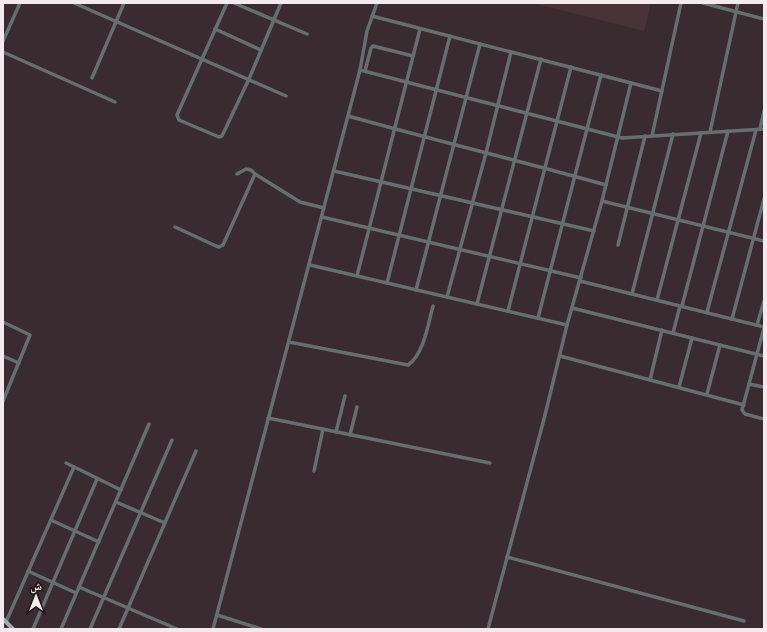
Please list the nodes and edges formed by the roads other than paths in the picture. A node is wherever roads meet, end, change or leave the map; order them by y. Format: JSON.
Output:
{"nodes":[{"id":1,"x":20,"y":3,"type":"edge"},
{"id":2,"x":74,"y":3,"type":"edge"},
{"id":3,"x":124,"y":3,"type":"edge"},
{"id":4,"x":227,"y":3,"type":"edge"},
{"id":5,"x":234,"y":3,"type":"edge"},
{"id":6,"x":281,"y":3,"type":"edge"},
{"id":7,"x":377,"y":3,"type":"edge"},
{"id":8,"x":681,"y":3,"type":"edge"},
{"id":9,"x":703,"y":3,"type":"edge"},
{"id":10,"x":738,"y":3,"type":"edge"},
{"id":11,"x":736,"y":12,"type":"junction"},
{"id":12,"x":372,"y":16,"type":"junction"},
{"id":13,"x":764,"y":19,"type":"edge"},
{"id":14,"x":274,"y":20,"type":"junction"},
{"id":15,"x":116,"y":22,"type":"junction"},
{"id":16,"x":215,"y":29,"type":"junction"},
{"id":17,"x":420,"y":29,"type":"junction"},
{"id":18,"x":307,"y":34,"type":"dead end"},
{"id":19,"x":450,"y":36,"type":"junction"},
{"id":20,"x":3,"y":40,"type":"edge"},
{"id":21,"x":480,"y":44,"type":"junction"},
{"id":22,"x":261,"y":50,"type":"junction"},
{"id":23,"x":3,"y":52,"type":"edge"},
{"id":24,"x":511,"y":52,"type":"junction"},
{"id":25,"x":413,"y":56,"type":"junction"},
{"id":26,"x":202,"y":59,"type":"junction"},
{"id":27,"x":541,"y":60,"type":"junction"},
{"id":28,"x":571,"y":67,"type":"junction"},
{"id":29,"x":360,"y":70,"type":"junction"},
{"id":30,"x":365,"y":71,"type":"junction"},
{"id":31,"x":601,"y":75,"type":"junction"},
{"id":32,"x":92,"y":78,"type":"dead end"},
{"id":33,"x":248,"y":79,"type":"junction"},
{"id":34,"x":406,"y":82,"type":"junction"},
{"id":35,"x":631,"y":83,"type":"junction"},
{"id":36,"x":436,"y":90,"type":"junction"},
{"id":37,"x":662,"y":91,"type":"junction"},
{"id":38,"x":286,"y":96,"type":"dead end"},
{"id":39,"x":467,"y":98,"type":"junction"},
{"id":40,"x":115,"y":102,"type":"dead end"},
{"id":41,"x":497,"y":106,"type":"junction"},
{"id":42,"x":764,"y":111,"type":"edge"},
{"id":43,"x":527,"y":113,"type":"junction"},
{"id":44,"x":348,"y":116,"type":"junction"},
{"id":45,"x":557,"y":121,"type":"junction"},
{"id":46,"x":394,"y":129,"type":"junction"},
{"id":47,"x":587,"y":129,"type":"junction"},
{"id":48,"x":760,"y":129,"type":"edge"},
{"id":49,"x":728,"y":131,"type":"junction"},
{"id":50,"x":710,"y":132,"type":"junction"},
{"id":51,"x":701,"y":133,"type":"junction"},
{"id":52,"x":673,"y":134,"type":"junction"},
{"id":53,"x":645,"y":136,"type":"junction"},
{"id":54,"x":652,"y":136,"type":"junction"},
{"id":55,"x":425,"y":137,"type":"junction"},
{"id":56,"x":617,"y":137,"type":"junction"},
{"id":57,"x":454,"y":145,"type":"junction"},
{"id":58,"x":486,"y":153,"type":"junction"},
{"id":59,"x":515,"y":160,"type":"junction"},
{"id":60,"x":545,"y":168,"type":"junction"},
{"id":61,"x":334,"y":171,"type":"junction"},
{"id":62,"x":237,"y":174,"type":"dead end"},
{"id":63,"x":255,"y":174,"type":"junction"},
{"id":64,"x":575,"y":176,"type":"junction"},
{"id":65,"x":380,"y":182,"type":"junction"},
{"id":66,"x":606,"y":184,"type":"junction"},
{"id":67,"x":411,"y":189,"type":"junction"},
{"id":68,"x":441,"y":196,"type":"junction"},
{"id":69,"x":764,"y":198,"type":"edge"},
{"id":70,"x":602,"y":201,"type":"junction"},
{"id":71,"x":472,"y":203,"type":"junction"},
{"id":72,"x":627,"y":207,"type":"junction"},
{"id":73,"x":324,"y":208,"type":"junction"},
{"id":74,"x":502,"y":210,"type":"junction"},
{"id":75,"x":653,"y":213,"type":"junction"},
{"id":76,"x":322,"y":217,"type":"junction"},
{"id":77,"x":532,"y":217,"type":"junction"},
{"id":78,"x":678,"y":220,"type":"junction"},
{"id":79,"x":563,"y":224,"type":"junction"},
{"id":80,"x":703,"y":226,"type":"junction"},
{"id":81,"x":175,"y":227,"type":"dead end"},
{"id":82,"x":368,"y":228,"type":"junction"},
{"id":83,"x":594,"y":231,"type":"junction"},
{"id":84,"x":728,"y":232,"type":"junction"},
{"id":85,"x":399,"y":236,"type":"junction"},
{"id":86,"x":753,"y":238,"type":"junction"},
{"id":87,"x":764,"y":241,"type":"edge"},
{"id":88,"x":428,"y":242,"type":"junction"},
{"id":89,"x":618,"y":245,"type":"dead end"},
{"id":90,"x":460,"y":250,"type":"junction"},
{"id":91,"x":490,"y":257,"type":"junction"},
{"id":92,"x":520,"y":264,"type":"junction"},
{"id":93,"x":310,"y":265,"type":"junction"},
{"id":94,"x":550,"y":271,"type":"junction"},
{"id":95,"x":356,"y":276,"type":"junction"},
{"id":96,"x":580,"y":280,"type":"junction"},
{"id":97,"x":387,"y":283,"type":"junction"},
{"id":98,"x":416,"y":290,"type":"junction"},
{"id":99,"x":632,"y":294,"type":"junction"},
{"id":100,"x":447,"y":297,"type":"junction"},
{"id":101,"x":657,"y":300,"type":"junction"},
{"id":102,"x":764,"y":301,"type":"edge"},
{"id":103,"x":477,"y":304,"type":"junction"},
{"id":104,"x":433,"y":306,"type":"dead end"},
{"id":105,"x":681,"y":306,"type":"junction"},
{"id":106,"x":572,"y":308,"type":"junction"},
{"id":107,"x":508,"y":311,"type":"junction"},
{"id":108,"x":707,"y":312,"type":"junction"},
{"id":109,"x":538,"y":318,"type":"junction"},
{"id":110,"x":732,"y":319,"type":"junction"},
{"id":111,"x":3,"y":322,"type":"edge"},
{"id":112,"x":567,"y":325,"type":"junction"},
{"id":113,"x":757,"y":325,"type":"junction"},
{"id":114,"x":764,"y":328,"type":"edge"},
{"id":115,"x":662,"y":330,"type":"junction"},
{"id":116,"x":673,"y":333,"type":"junction"},
{"id":117,"x":692,"y":338,"type":"junction"},
{"id":118,"x":289,"y":342,"type":"junction"},
{"id":119,"x":720,"y":345,"type":"junction"},
{"id":120,"x":757,"y":355,"type":"junction"},
{"id":121,"x":3,"y":356,"type":"edge"},
{"id":122,"x":560,"y":356,"type":"junction"},
{"id":123,"x":764,"y":356,"type":"edge"},
{"id":124,"x":19,"y":363,"type":"junction"},
{"id":125,"x":650,"y":380,"type":"junction"},
{"id":126,"x":749,"y":384,"type":"junction"},
{"id":127,"x":679,"y":387,"type":"junction"},
{"id":128,"x":764,"y":387,"type":"edge"},
{"id":129,"x":4,"y":393,"type":"edge"},
{"id":130,"x":707,"y":394,"type":"junction"},
{"id":131,"x":345,"y":396,"type":"dead end"},
{"id":132,"x":3,"y":401,"type":"edge"},
{"id":133,"x":744,"y":405,"type":"junction"},
{"id":134,"x":357,"y":408,"type":"dead end"},
{"id":135,"x":268,"y":418,"type":"junction"},
{"id":136,"x":764,"y":419,"type":"edge"},
{"id":137,"x":149,"y":424,"type":"dead end"},
{"id":138,"x":323,"y":429,"type":"junction"},
{"id":139,"x":336,"y":432,"type":"junction"},
{"id":140,"x":350,"y":435,"type":"junction"},
{"id":141,"x":172,"y":440,"type":"dead end"},
{"id":142,"x":196,"y":451,"type":"dead end"},
{"id":143,"x":490,"y":463,"type":"dead end"},
{"id":144,"x":66,"y":464,"type":"dead end"},
{"id":145,"x":74,"y":467,"type":"junction"},
{"id":146,"x":314,"y":471,"type":"dead end"},
{"id":147,"x":97,"y":478,"type":"junction"},
{"id":148,"x":121,"y":490,"type":"junction"},
{"id":149,"x":116,"y":502,"type":"junction"},
{"id":150,"x":140,"y":512,"type":"junction"},
{"id":151,"x":51,"y":520,"type":"junction"},
{"id":152,"x":165,"y":523,"type":"junction"},
{"id":153,"x":74,"y":531,"type":"junction"},
{"id":154,"x":99,"y":542,"type":"junction"},
{"id":155,"x":507,"y":557,"type":"junction"},
{"id":156,"x":28,"y":571,"type":"junction"},
{"id":157,"x":53,"y":582,"type":"junction"},
{"id":158,"x":79,"y":587,"type":"junction"},
{"id":159,"x":76,"y":593,"type":"junction"},
{"id":160,"x":103,"y":598,"type":"junction"},
{"id":161,"x":128,"y":608,"type":"junction"},
{"id":162,"x":217,"y":615,"type":"junction"},
{"id":163,"x":5,"y":620,"type":"edge"},
{"id":164,"x":744,"y":621,"type":"dead end"},
{"id":165,"x":13,"y":629,"type":"edge"},
{"id":166,"x":33,"y":629,"type":"edge"},
{"id":167,"x":61,"y":629,"type":"edge"},
{"id":168,"x":90,"y":629,"type":"edge"},
{"id":169,"x":119,"y":629,"type":"edge"},
{"id":170,"x":177,"y":629,"type":"edge"},
{"id":171,"x":213,"y":629,"type":"edge"},
{"id":172,"x":261,"y":629,"type":"edge"},
{"id":173,"x":488,"y":629,"type":"edge"}],
"edges":[{"from":1,"to":20,"type":"street"},
{"from":2,"to":15,"type":"street"},
{"from":3,"to":15,"type":"street"},
{"from":4,"to":16,"type":"street"},
{"from":5,"to":14,"type":"street"},
{"from":6,"to":14,"type":"street"},
{"from":7,"to":12,"type":"street"},
{"from":8,"to":37,"type":"street"},
{"from":9,"to":11,"type":"street"},
{"from":10,"to":11,"type":"street"},
{"from":11,"to":13,"type":"street"},
{"from":11,"to":50,"type":"street"},
{"from":12,"to":17,"type":"street"},
{"from":12,"to":29,"type":"street"},
{"from":14,"to":18,"type":"street"},
{"from":14,"to":22,"type":"street"},
{"from":15,"to":26,"type":"street"},
{"from":15,"to":32,"type":"street"},
{"from":16,"to":22,"type":"street"},
{"from":16,"to":26,"type":"street"},
{"from":17,"to":19,"type":"street"},
{"from":17,"to":25,"type":"street"},
{"from":19,"to":21,"type":"street"},
{"from":19,"to":36,"type":"street"},
{"from":21,"to":24,"type":"street"},
{"from":21,"to":39,"type":"street"},
{"from":22,"to":33,"type":"street"},
{"from":23,"to":40,"type":"street"},
{"from":24,"to":27,"type":"street"},
{"from":24,"to":41,"type":"street"},
{"from":25,"to":30,"type":"street"},
{"from":25,"to":34,"type":"street"},
{"from":26,"to":33,"type":"street"},
{"from":26,"to":33,"type":"street"},
{"from":27,"to":28,"type":"street"},
{"from":27,"to":43,"type":"street"},
{"from":28,"to":31,"type":"street"},
{"from":28,"to":45,"type":"street"},
{"from":29,"to":30,"type":"street"},
{"from":29,"to":44,"type":"street"},
{"from":30,"to":34,"type":"street"},
{"from":31,"to":35,"type":"street"},
{"from":31,"to":47,"type":"street"},
{"from":33,"to":38,"type":"street"},
{"from":34,"to":36,"type":"street"},
{"from":34,"to":46,"type":"street"},
{"from":35,"to":37,"type":"street"},
{"from":35,"to":56,"type":"street"},
{"from":36,"to":39,"type":"street"},
{"from":36,"to":55,"type":"street"},
{"from":37,"to":54,"type":"street"},
{"from":39,"to":41,"type":"street"},
{"from":39,"to":57,"type":"street"},
{"from":41,"to":43,"type":"street"},
{"from":41,"to":58,"type":"street"},
{"from":42,"to":48,"type":"street"},
{"from":43,"to":45,"type":"street"},
{"from":43,"to":59,"type":"street"},
{"from":44,"to":46,"type":"street"},
{"from":44,"to":61,"type":"street"},
{"from":45,"to":47,"type":"street"},
{"from":45,"to":60,"type":"street"},
{"from":46,"to":55,"type":"street"},
{"from":46,"to":65,"type":"street"},
{"from":47,"to":56,"type":"street"},
{"from":47,"to":64,"type":"street"},
{"from":48,"to":49,"type":"street"},
{"from":48,"to":84,"type":"street"},
{"from":49,"to":50,"type":"street"},
{"from":49,"to":80,"type":"street"},
{"from":50,"to":51,"type":"street"},
{"from":51,"to":52,"type":"street"},
{"from":51,"to":78,"type":"street"},
{"from":52,"to":54,"type":"street"},
{"from":52,"to":75,"type":"street"},
{"from":53,"to":54,"type":"street"},
{"from":53,"to":56,"type":"street"},
{"from":53,"to":72,"type":"street"},
{"from":55,"to":57,"type":"street"},
{"from":55,"to":67,"type":"street"},
{"from":56,"to":66,"type":"street"},
{"from":57,"to":58,"type":"street"},
{"from":57,"to":68,"type":"street"},
{"from":58,"to":59,"type":"street"},
{"from":58,"to":71,"type":"street"},
{"from":59,"to":60,"type":"street"},
{"from":59,"to":74,"type":"street"},
{"from":60,"to":64,"type":"street"},
{"from":60,"to":77,"type":"street"},
{"from":61,"to":65,"type":"street"},
{"from":61,"to":73,"type":"street"},
{"from":62,"to":63,"type":"street"},
{"from":63,"to":73,"type":"street"},
{"from":63,"to":81,"type":"street"},
{"from":64,"to":66,"type":"street"},
{"from":64,"to":79,"type":"street"},
{"from":65,"to":67,"type":"street"},
{"from":65,"to":82,"type":"street"},
{"from":66,"to":70,"type":"street"},
{"from":67,"to":68,"type":"street"},
{"from":67,"to":85,"type":"street"},
{"from":68,"to":71,"type":"street"},
{"from":68,"to":88,"type":"street"},
{"from":69,"to":86,"type":"street"},
{"from":70,"to":72,"type":"street"},
{"from":70,"to":83,"type":"street"},
{"from":71,"to":74,"type":"street"},
{"from":71,"to":90,"type":"street"},
{"from":72,"to":75,"type":"street"},
{"from":72,"to":89,"type":"street"},
{"from":73,"to":76,"type":"street"},
{"from":74,"to":77,"type":"street"},
{"from":74,"to":91,"type":"street"},
{"from":75,"to":78,"type":"street"},
{"from":75,"to":99,"type":"street"},
{"from":76,"to":82,"type":"street"},
{"from":76,"to":93,"type":"street"},
{"from":77,"to":79,"type":"street"},
{"from":77,"to":92,"type":"street"},
{"from":78,"to":80,"type":"street"},
{"from":78,"to":101,"type":"street"},
{"from":79,"to":83,"type":"street"},
{"from":79,"to":94,"type":"street"},
{"from":80,"to":84,"type":"street"},
{"from":80,"to":105,"type":"street"},
{"from":82,"to":85,"type":"street"},
{"from":82,"to":95,"type":"street"},
{"from":83,"to":96,"type":"street"},
{"from":84,"to":86,"type":"street"},
{"from":84,"to":108,"type":"street"},
{"from":85,"to":88,"type":"street"},
{"from":85,"to":97,"type":"street"},
{"from":86,"to":87,"type":"street"},
{"from":86,"to":110,"type":"street"},
{"from":88,"to":90,"type":"street"},
{"from":88,"to":98,"type":"street"},
{"from":90,"to":91,"type":"street"},
{"from":90,"to":100,"type":"street"},
{"from":91,"to":92,"type":"street"},
{"from":91,"to":103,"type":"street"},
{"from":92,"to":94,"type":"street"},
{"from":92,"to":107,"type":"street"},
{"from":93,"to":95,"type":"street"},
{"from":93,"to":118,"type":"street"},
{"from":94,"to":96,"type":"street"},
{"from":94,"to":109,"type":"street"},
{"from":95,"to":97,"type":"street"},
{"from":96,"to":99,"type":"street"},
{"from":96,"to":106,"type":"street"},
{"from":97,"to":98,"type":"street"},
{"from":98,"to":100,"type":"street"},
{"from":99,"to":101,"type":"street"},
{"from":100,"to":103,"type":"street"},
{"from":101,"to":105,"type":"street"},
{"from":102,"to":113,"type":"street"},
{"from":103,"to":107,"type":"street"},
{"from":104,"to":118,"type":"street"},
{"from":105,"to":108,"type":"street"},
{"from":105,"to":116,"type":"street"},
{"from":106,"to":112,"type":"street"},
{"from":106,"to":115,"type":"street"},
{"from":107,"to":109,"type":"street"},
{"from":108,"to":110,"type":"street"},
{"from":109,"to":112,"type":"street"},
{"from":110,"to":113,"type":"street"},
{"from":111,"to":124,"type":"street"},
{"from":112,"to":122,"type":"street"},
{"from":113,"to":114,"type":"street"},
{"from":114,"to":120,"type":"street"},
{"from":115,"to":116,"type":"street"},
{"from":115,"to":125,"type":"street"},
{"from":116,"to":117,"type":"street"},
{"from":117,"to":119,"type":"street"},
{"from":117,"to":127,"type":"street"},
{"from":118,"to":135,"type":"street"},
{"from":119,"to":120,"type":"street"},
{"from":119,"to":130,"type":"street"},
{"from":120,"to":123,"type":"street"},
{"from":120,"to":126,"type":"street"},
{"from":121,"to":124,"type":"street"},
{"from":122,"to":125,"type":"street"},
{"from":122,"to":155,"type":"street"},
{"from":124,"to":129,"type":"street"},
{"from":125,"to":127,"type":"street"},
{"from":126,"to":128,"type":"street"},
{"from":126,"to":133,"type":"street"},
{"from":127,"to":130,"type":"street"},
{"from":129,"to":132,"type":"street"},
{"from":130,"to":133,"type":"street"},
{"from":131,"to":139,"type":"street"},
{"from":133,"to":136,"type":"street"},
{"from":134,"to":140,"type":"street"},
{"from":135,"to":138,"type":"street"},
{"from":135,"to":162,"type":"street"},
{"from":137,"to":148,"type":"street"},
{"from":138,"to":139,"type":"street"},
{"from":138,"to":146,"type":"street"},
{"from":139,"to":140,"type":"street"},
{"from":140,"to":143,"type":"street"},
{"from":141,"to":150,"type":"street"},
{"from":142,"to":152,"type":"street"},
{"from":144,"to":145,"type":"street"},
{"from":145,"to":147,"type":"street"},
{"from":145,"to":151,"type":"street"},
{"from":147,"to":148,"type":"street"},
{"from":147,"to":153,"type":"street"},
{"from":148,"to":149,"type":"street"},
{"from":149,"to":150,"type":"street"},
{"from":149,"to":154,"type":"street"},
{"from":150,"to":152,"type":"street"},
{"from":150,"to":160,"type":"street"},
{"from":151,"to":153,"type":"street"},
{"from":151,"to":156,"type":"street"},
{"from":152,"to":161,"type":"street"},
{"from":153,"to":154,"type":"street"},
{"from":153,"to":157,"type":"street"},
{"from":154,"to":158,"type":"street"},
{"from":155,"to":164,"type":"street"},
{"from":155,"to":173,"type":"street"},
{"from":156,"to":157,"type":"street"},
{"from":156,"to":163,"type":"street"},
{"from":157,"to":159,"type":"street"},
{"from":157,"to":166,"type":"street"},
{"from":158,"to":159,"type":"street"},
{"from":158,"to":160,"type":"street"},
{"from":159,"to":167,"type":"street"},
{"from":160,"to":161,"type":"street"},
{"from":160,"to":168,"type":"street"},
{"from":161,"to":169,"type":"street"},
{"from":161,"to":170,"type":"street"},
{"from":162,"to":171,"type":"street"},
{"from":162,"to":172,"type":"street"},
{"from":163,"to":165,"type":"main road"}]}
